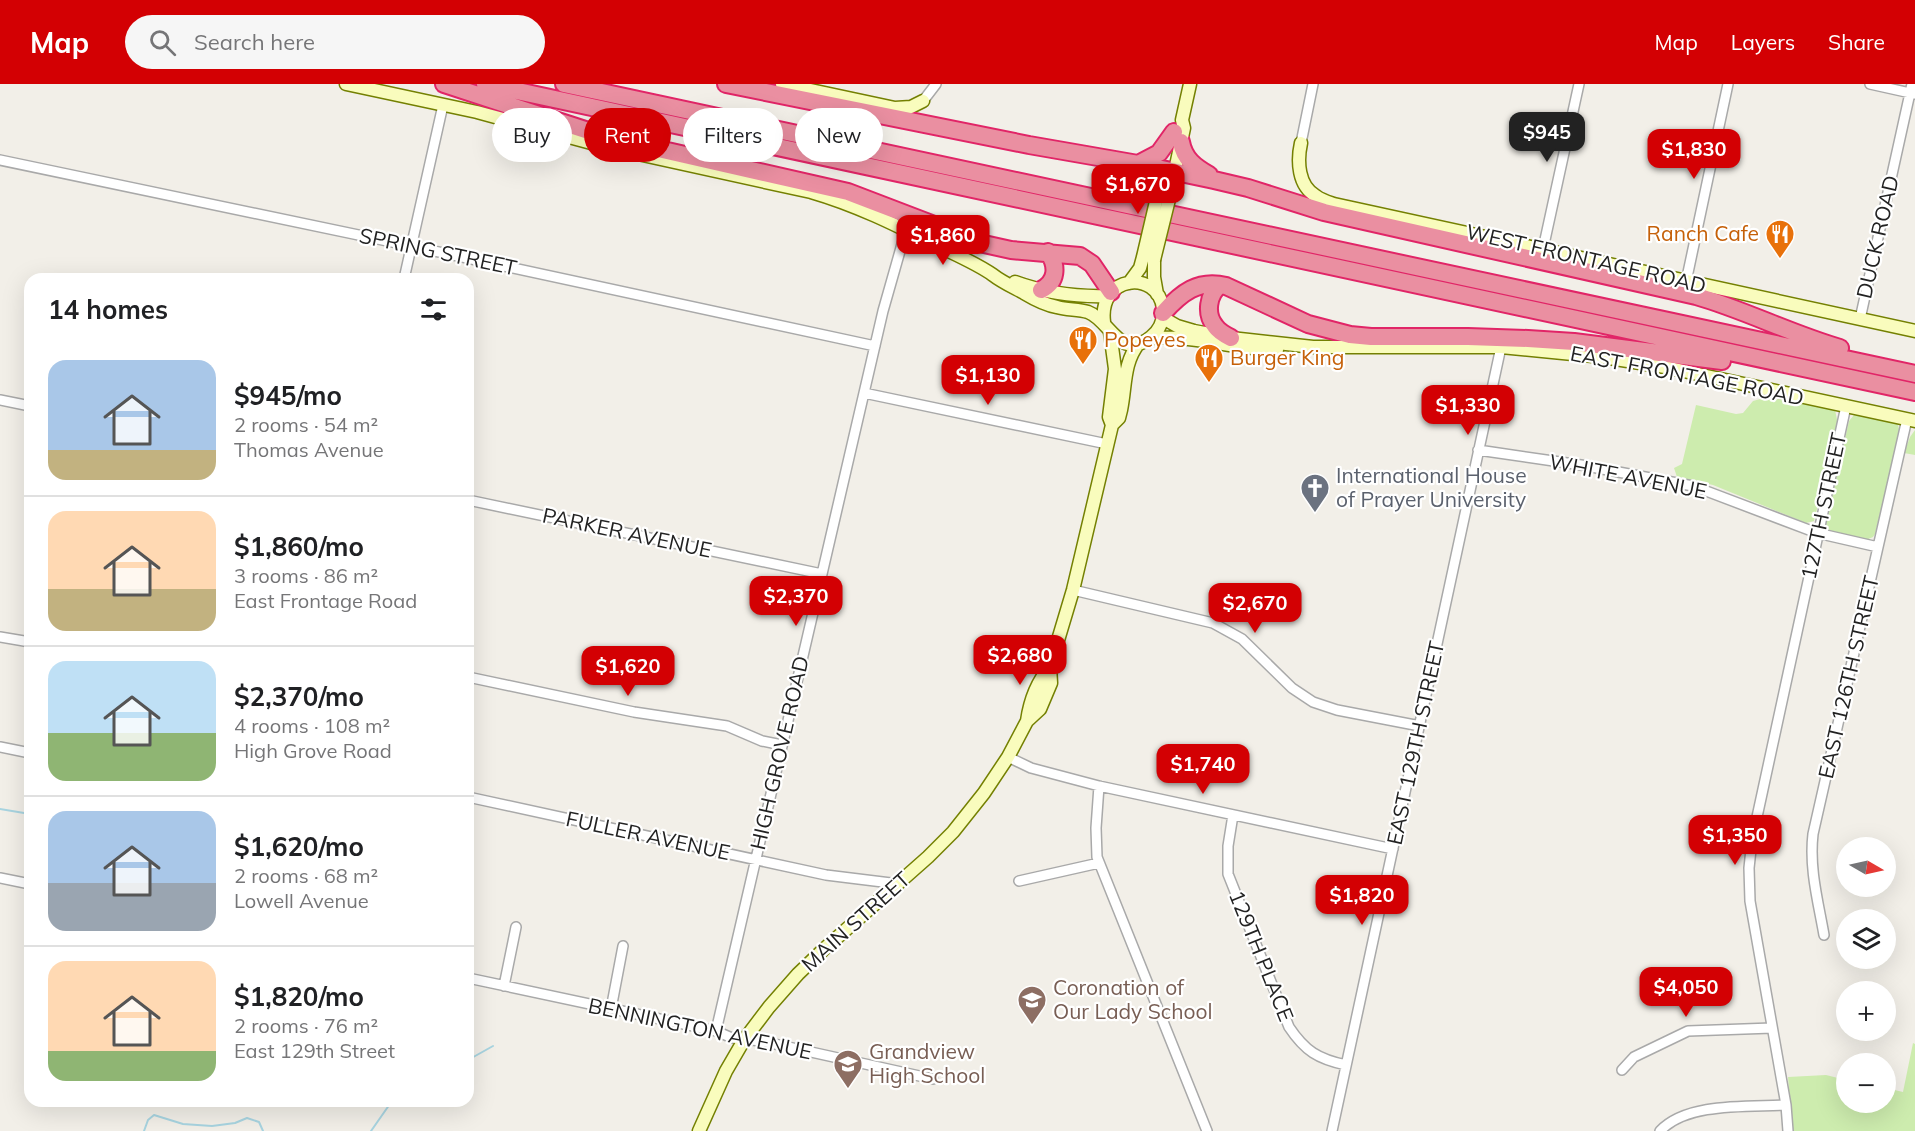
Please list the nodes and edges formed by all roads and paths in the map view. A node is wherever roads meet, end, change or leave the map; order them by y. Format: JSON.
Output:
{"nodes":[{"id":1,"x":346,"y":84,"type":"edge"},
{"id":2,"x":444,"y":84,"type":"edge"},
{"id":3,"x":485,"y":84,"type":"edge"},
{"id":4,"x":564,"y":84,"type":"edge"},
{"id":5,"x":726,"y":84,"type":"edge"},
{"id":6,"x":782,"y":84,"type":"edge"},
{"id":7,"x":936,"y":84,"type":"edge"},
{"id":8,"x":1190,"y":84,"type":"edge"},
{"id":9,"x":1312,"y":84,"type":"edge"},
{"id":10,"x":1579,"y":84,"type":"edge"},
{"id":11,"x":1728,"y":84,"type":"edge"},
{"id":12,"x":1870,"y":84,"type":"edge"},
{"id":13,"x":1912,"y":90,"type":"edge"},
{"id":14,"x":923,"y":101,"type":"joint"},
{"id":15,"x":442,"y":105,"type":"junction"},
{"id":16,"x":1179,"y":131,"type":"junction"},
{"id":17,"x":1301,"y":143,"type":"joint"},
{"id":18,"x":0,"y":160,"type":"edge"},
{"id":19,"x":1138,"y":164,"type":"junction"},
{"id":20,"x":1168,"y":176,"type":"junction"},
{"id":21,"x":1214,"y":180,"type":"junction"},
{"id":22,"x":906,"y":230,"type":"junction"},
{"id":23,"x":411,"y":246,"type":"junction"},
{"id":24,"x":1543,"y":249,"type":"junction"},
{"id":25,"x":1048,"y":252,"type":"junction"},
{"id":26,"x":1148,"y":258,"type":"junction"},
{"id":27,"x":405,"y":273,"type":"edge"},
{"id":28,"x":994,"y":275,"type":"junction"},
{"id":29,"x":1686,"y":282,"type":"junction"},
{"id":30,"x":1129,"y":283,"type":"junction"},
{"id":31,"x":1220,"y":285,"type":"junction"},
{"id":32,"x":1041,"y":290,"type":"junction"},
{"id":33,"x":1109,"y":293,"type":"junction"},
{"id":34,"x":1157,"y":294,"type":"junction"},
{"id":35,"x":1163,"y":315,"type":"junction"},
{"id":36,"x":1860,"y":319,"type":"junction"},
{"id":37,"x":1107,"y":327,"type":"junction"},
{"id":38,"x":1915,"y":331,"type":"edge"},
{"id":39,"x":1232,"y":338,"type":"junction"},
{"id":40,"x":1144,"y":340,"type":"junction"},
{"id":41,"x":875,"y":346,"type":"junction"},
{"id":42,"x":1314,"y":347,"type":"junction"},
{"id":43,"x":1501,"y":347,"type":"junction"},
{"id":44,"x":1787,"y":365,"type":"junction"},
{"id":45,"x":1890,"y":369,"type":"junction"},
{"id":46,"x":1915,"y":374,"type":"edge"},
{"id":47,"x":1915,"y":392,"type":"edge"},
{"id":48,"x":864,"y":393,"type":"junction"},
{"id":49,"x":0,"y":399,"type":"edge"},
{"id":50,"x":24,"y":405,"type":"edge"},
{"id":51,"x":1846,"y":406,"type":"junction"},
{"id":52,"x":1911,"y":420,"type":"edge"},
{"id":53,"x":1112,"y":425,"type":"junction"},
{"id":54,"x":1107,"y":444,"type":"junction"},
{"id":55,"x":1478,"y":450,"type":"junction"},
{"id":56,"x":474,"y":501,"type":"edge"},
{"id":57,"x":1817,"y":533,"type":"junction"},
{"id":58,"x":1878,"y":547,"type":"junction"},
{"id":59,"x":822,"y":574,"type":"junction"},
{"id":60,"x":1073,"y":590,"type":"junction"},
{"id":61,"x":0,"y":637,"type":"edge"},
{"id":62,"x":24,"y":641,"type":"edge"},
{"id":63,"x":474,"y":677,"type":"edge"},
{"id":64,"x":1420,"y":726,"type":"junction"},
{"id":65,"x":782,"y":745,"type":"junction"},
{"id":66,"x":0,"y":747,"type":"edge"},
{"id":67,"x":24,"y":752,"type":"edge"},
{"id":68,"x":1008,"y":756,"type":"junction"},
{"id":69,"x":1099,"y":786,"type":"junction"},
{"id":70,"x":474,"y":798,"type":"edge"},
{"id":71,"x":1233,"y":815,"type":"junction"},
{"id":72,"x":1393,"y":849,"type":"junction"},
{"id":73,"x":755,"y":860,"type":"junction"},
{"id":74,"x":1099,"y":863,"type":"junction"},
{"id":75,"x":0,"y":878,"type":"edge"},
{"id":76,"x":1020,"y":881,"type":"dead end"},
{"id":77,"x":24,"y":883,"type":"edge"},
{"id":78,"x":899,"y":884,"type":"junction"},
{"id":79,"x":516,"y":927,"type":"dead end"},
{"id":80,"x":1824,"y":935,"type":"dead end"},
{"id":81,"x":623,"y":946,"type":"dead end"},
{"id":82,"x":474,"y":979,"type":"edge"},
{"id":83,"x":504,"y":986,"type":"junction"},
{"id":84,"x":611,"y":1009,"type":"junction"},
{"id":85,"x":1773,"y":1028,"type":"junction"},
{"id":86,"x":716,"y":1031,"type":"junction"},
{"id":87,"x":744,"y":1040,"type":"junction"},
{"id":88,"x":1346,"y":1065,"type":"junction"},
{"id":89,"x":1622,"y":1070,"type":"dead end"},
{"id":90,"x":933,"y":1079,"type":"dead end"},
{"id":91,"x":1786,"y":1105,"type":"junction"},
{"id":92,"x":699,"y":1131,"type":"edge"},
{"id":93,"x":1207,"y":1131,"type":"edge"},
{"id":94,"x":1332,"y":1131,"type":"edge"},
{"id":95,"x":1660,"y":1131,"type":"edge"},
{"id":96,"x":1788,"y":1131,"type":"edge"}],
"edges":[{"from":1,"to":15,"type":"street"},
{"from":2,"to":25,"type":"highway"},
{"from":3,"to":44,"type":"highway"},
{"from":4,"to":45,"type":"highway"},
{"from":5,"to":19,"type":"highway"},
{"from":6,"to":14,"type":"street"},
{"from":7,"to":14,"type":"street"},
{"from":8,"to":16,"type":"street"},
{"from":9,"to":17,"type":"street"},
{"from":10,"to":24,"type":"street"},
{"from":11,"to":29,"type":"street"},
{"from":12,"to":13,"type":"street"},
{"from":13,"to":36,"type":"street","name":"DUCK ROAD"},
{"from":15,"to":22,"type":"street"},
{"from":15,"to":23,"type":"street"},
{"from":16,"to":19,"type":"highway"},
{"from":16,"to":20,"type":"street"},
{"from":16,"to":21,"type":"highway"},
{"from":17,"to":24,"type":"street","name":"WEST FRONTAGE ROAD"},
{"from":18,"to":23,"type":"street","name":"SPRING STREET"},
{"from":19,"to":20,"type":"highway"},
{"from":20,"to":21,"type":"highway"},
{"from":20,"to":26,"type":"street","bridge":true},
{"from":21,"to":45,"type":"highway"},
{"from":22,"to":28,"type":"street"},
{"from":22,"to":41,"type":"street","name":"HIGH GROVE ROAD"},
{"from":23,"to":27,"type":"street"},
{"from":23,"to":41,"type":"street","name":"SPRING STREET"},
{"from":24,"to":29,"type":"street","name":"WEST FRONTAGE ROAD"},
{"from":25,"to":32,"type":"highway"},
{"from":25,"to":33,"type":"highway"},
{"from":26,"to":30,"type":"street"},
{"from":26,"to":34,"type":"street"},
{"from":28,"to":32,"type":"street"},
{"from":28,"to":37,"type":"street"},
{"from":29,"to":36,"type":"street","name":"WEST FRONTAGE ROAD"},
{"from":30,"to":33,"type":"street"},
{"from":30,"to":34,"type":"street"},
{"from":31,"to":35,"type":"highway"},
{"from":31,"to":39,"type":"highway"},
{"from":31,"to":44,"type":"highway"},
{"from":32,"to":33,"type":"street"},
{"from":33,"to":37,"type":"street"},
{"from":34,"to":35,"type":"street"},
{"from":35,"to":39,"type":"street","name":"EAST FRONTAGE ROAD"},
{"from":35,"to":40,"type":"street"},
{"from":36,"to":38,"type":"street","name":"WEST FRONTAGE ROAD"},
{"from":37,"to":40,"type":"street"},
{"from":37,"to":53,"type":"street","name":"MAIN STREET"},
{"from":39,"to":42,"type":"street","name":"EAST FRONTAGE ROAD"},
{"from":40,"to":42,"type":"street","name":"EAST FRONTAGE ROAD"},
{"from":40,"to":53,"type":"street","name":"MAIN STREET"},
{"from":41,"to":48,"type":"street","name":"HIGH GROVE ROAD"},
{"from":42,"to":43,"type":"street","name":"EAST FRONTAGE ROAD"},
{"from":43,"to":51,"type":"street","name":"EAST FRONTAGE ROAD"},
{"from":43,"to":55,"type":"street","name":"EAST 129TH STREET"},
{"from":44,"to":47,"type":"highway"},
{"from":45,"to":46,"type":"highway"},
{"from":48,"to":54,"type":"street"},
{"from":48,"to":59,"type":"street","name":"HIGH GROVE ROAD"},
{"from":49,"to":50,"type":"street"},
{"from":51,"to":52,"type":"street","name":"EAST FRONTAGE ROAD"},
{"from":51,"to":57,"type":"street","name":"127TH STREET"},
{"from":52,"to":58,"type":"street","name":"EAST 126TH STREET"},
{"from":53,"to":54,"type":"street","name":"MAIN STREET"},
{"from":54,"to":60,"type":"street","name":"MAIN STREET"},
{"from":55,"to":57,"type":"street","name":"WHITE AVENUE"},
{"from":55,"to":64,"type":"street","name":"EAST 129TH STREET"},
{"from":56,"to":59,"type":"street","name":"PARKER AVENUE"},
{"from":57,"to":58,"type":"street","name":"WHITE AVENUE"},
{"from":57,"to":85,"type":"street","name":"127TH STREET"},
{"from":58,"to":80,"type":"street","name":"EAST 126TH STREET"},
{"from":59,"to":65,"type":"street","name":"HIGH GROVE ROAD"},
{"from":60,"to":64,"type":"street"},
{"from":60,"to":68,"type":"street","name":"MAIN STREET"},
{"from":61,"to":62,"type":"street"},
{"from":63,"to":65,"type":"street"},
{"from":64,"to":72,"type":"street","name":"EAST 129TH STREET"},
{"from":65,"to":73,"type":"street","name":"HIGH GROVE ROAD"},
{"from":66,"to":67,"type":"street"},
{"from":68,"to":69,"type":"street"},
{"from":68,"to":78,"type":"street","name":"MAIN STREET"},
{"from":69,"to":71,"type":"street"},
{"from":69,"to":74,"type":"street"},
{"from":70,"to":73,"type":"street","name":"FULLER AVENUE"},
{"from":71,"to":72,"type":"street"},
{"from":71,"to":88,"type":"street","name":"129TH PLACE"},
{"from":72,"to":88,"type":"street","name":"EAST 129TH STREET"},
{"from":73,"to":78,"type":"street","name":"FULLER AVENUE"},
{"from":73,"to":86,"type":"street","name":"HIGH GROVE ROAD"},
{"from":74,"to":76,"type":"street"},
{"from":74,"to":93,"type":"street"},
{"from":75,"to":77,"type":"street"},
{"from":78,"to":87,"type":"street","name":"MAIN STREET"},
{"from":79,"to":83,"type":"street"},
{"from":81,"to":84,"type":"street"},
{"from":82,"to":83,"type":"street","name":"BENNINGTON AVENUE"},
{"from":83,"to":84,"type":"street","name":"BENNINGTON AVENUE"},
{"from":84,"to":86,"type":"street","name":"BENNINGTON AVENUE"},
{"from":85,"to":89,"type":"street"},
{"from":85,"to":91,"type":"street","name":"127TH STREET"},
{"from":86,"to":87,"type":"street","name":"BENNINGTON AVENUE"},
{"from":87,"to":90,"type":"street","name":"BENNINGTON AVENUE"},
{"from":87,"to":92,"type":"street","name":"MAIN STREET"},
{"from":88,"to":94,"type":"street","name":"EAST 129TH STREET"},
{"from":91,"to":95,"type":"street"},
{"from":91,"to":96,"type":"street","name":"127TH STREET"}]}
